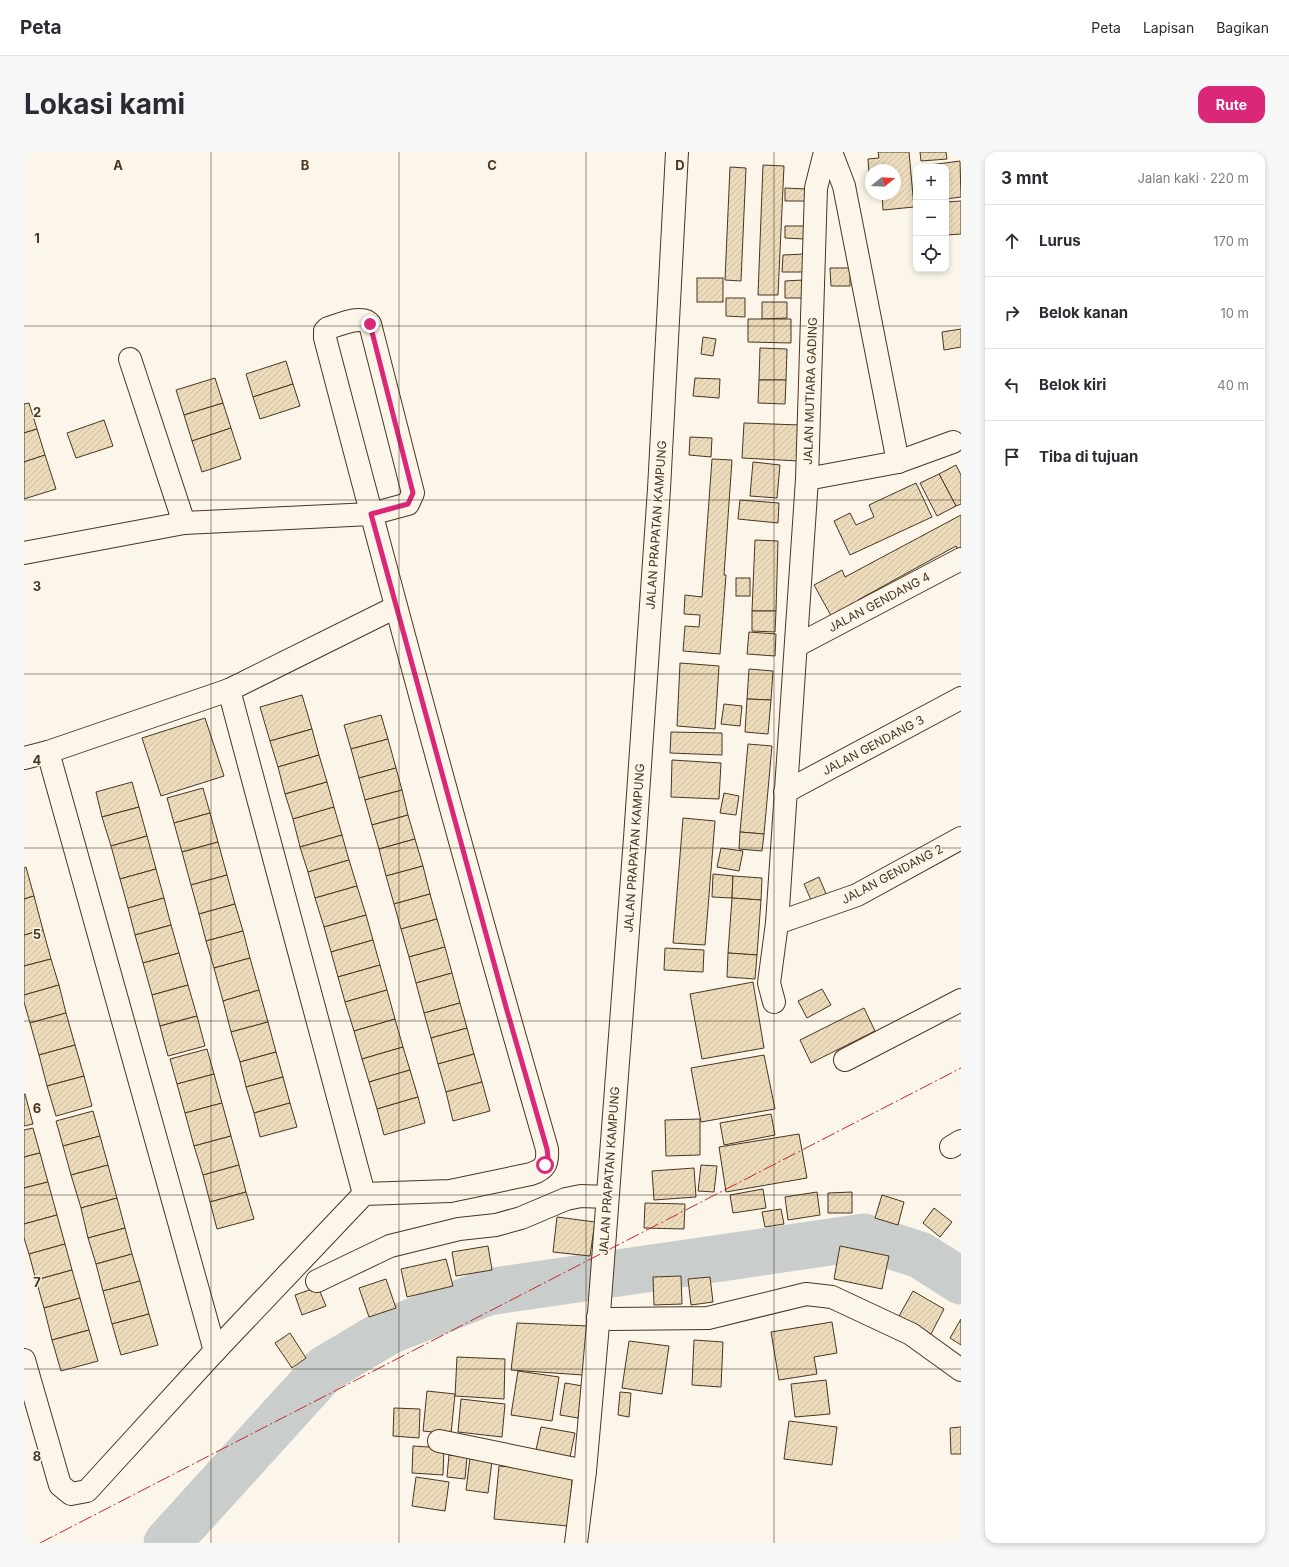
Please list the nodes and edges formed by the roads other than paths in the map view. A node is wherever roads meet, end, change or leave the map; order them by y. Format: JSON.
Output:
{"nodes":[{"id":1,"x":677,"y":152,"type":"edge"},
{"id":2,"x":825,"y":152,"type":"edge"},
{"id":3,"x":831,"y":152,"type":"edge"},
{"id":4,"x":130,"y":359,"type":"dead end"},
{"id":5,"x":953,"y":442,"type":"dead end"},
{"id":6,"x":898,"y":462,"type":"junction"},
{"id":7,"x":807,"y":479,"type":"junction"},
{"id":8,"x":371,"y":514,"type":"junction"},
{"id":9,"x":184,"y":523,"type":"junction"},
{"id":10,"x":24,"y":553,"type":"edge"},
{"id":11,"x":961,"y":559,"type":"edge"},
{"id":12,"x":396,"y":607,"type":"junction"},
{"id":13,"x":796,"y":646,"type":"junction"},
{"id":14,"x":229,"y":690,"type":"junction"},
{"id":15,"x":961,"y":698,"type":"edge"},
{"id":16,"x":48,"y":752,"type":"junction"},
{"id":17,"x":24,"y":758,"type":"edge"},
{"id":18,"x":785,"y":792,"type":"junction"},
{"id":19,"x":961,"y":838,"type":"edge"},
{"id":20,"x":777,"y":923,"type":"junction"},
{"id":21,"x":961,"y":1000,"type":"edge"},
{"id":22,"x":774,"y":1002,"type":"dead end"},
{"id":23,"x":845,"y":1060,"type":"dead end"},
{"id":24,"x":364,"y":1194,"type":"junction"},
{"id":25,"x":607,"y":1198,"type":"junction"},
{"id":26,"x":316,"y":1281,"type":"dead end"},
{"id":27,"x":598,"y":1315,"type":"junction"},
{"id":28,"x":214,"y":1351,"type":"junction"},
{"id":29,"x":24,"y":1360,"type":"edge"},
{"id":30,"x":961,"y":1370,"type":"edge"},
{"id":31,"x":439,"y":1441,"type":"dead end"},
{"id":32,"x":585,"y":1471,"type":"junction"},
{"id":33,"x":576,"y":1543,"type":"edge"}],
"edges":[{"from":1,"to":25,"type":"street","name":"JALAN PRAPATAN KAMPUNG"},
{"from":2,"to":7,"type":"street","name":"JALAN MUTIARA GADING"},
{"from":3,"to":6,"type":"street"},
{"from":4,"to":9,"type":"street"},
{"from":5,"to":6,"type":"street","name":"JALAN MUTIARA GADING"},
{"from":6,"to":7,"type":"street","name":"JALAN MUTIARA GADING"},
{"from":7,"to":13,"type":"street"},
{"from":8,"to":8,"type":"street"},
{"from":8,"to":9,"type":"street"},
{"from":8,"to":12,"type":"street"},
{"from":9,"to":10,"type":"street"},
{"from":11,"to":13,"type":"street","name":"JALAN GENDANG 4"},
{"from":12,"to":14,"type":"street"},
{"from":12,"to":24,"type":"street"},
{"from":13,"to":18,"type":"street"},
{"from":14,"to":16,"type":"street"},
{"from":14,"to":24,"type":"street"},
{"from":15,"to":18,"type":"street","name":"JALAN GENDANG 3"},
{"from":16,"to":17,"type":"street"},
{"from":16,"to":28,"type":"street"},
{"from":18,"to":20,"type":"street"},
{"from":19,"to":20,"type":"street","name":"JALAN GENDANG 2"},
{"from":20,"to":22,"type":"street"},
{"from":21,"to":23,"type":"street"},
{"from":24,"to":28,"type":"street"},
{"from":25,"to":26,"type":"street"},
{"from":25,"to":27,"type":"street","name":"JALAN PRAPATAN KAMPUNG"},
{"from":27,"to":30,"type":"street"},
{"from":27,"to":32,"type":"street","name":"JALAN PRAPATAN KAMPUNG"},
{"from":28,"to":29,"type":"street"},
{"from":31,"to":32,"type":"street"},
{"from":32,"to":33,"type":"street","name":"JALAN PRAPATAN KAMPUNG"}]}
